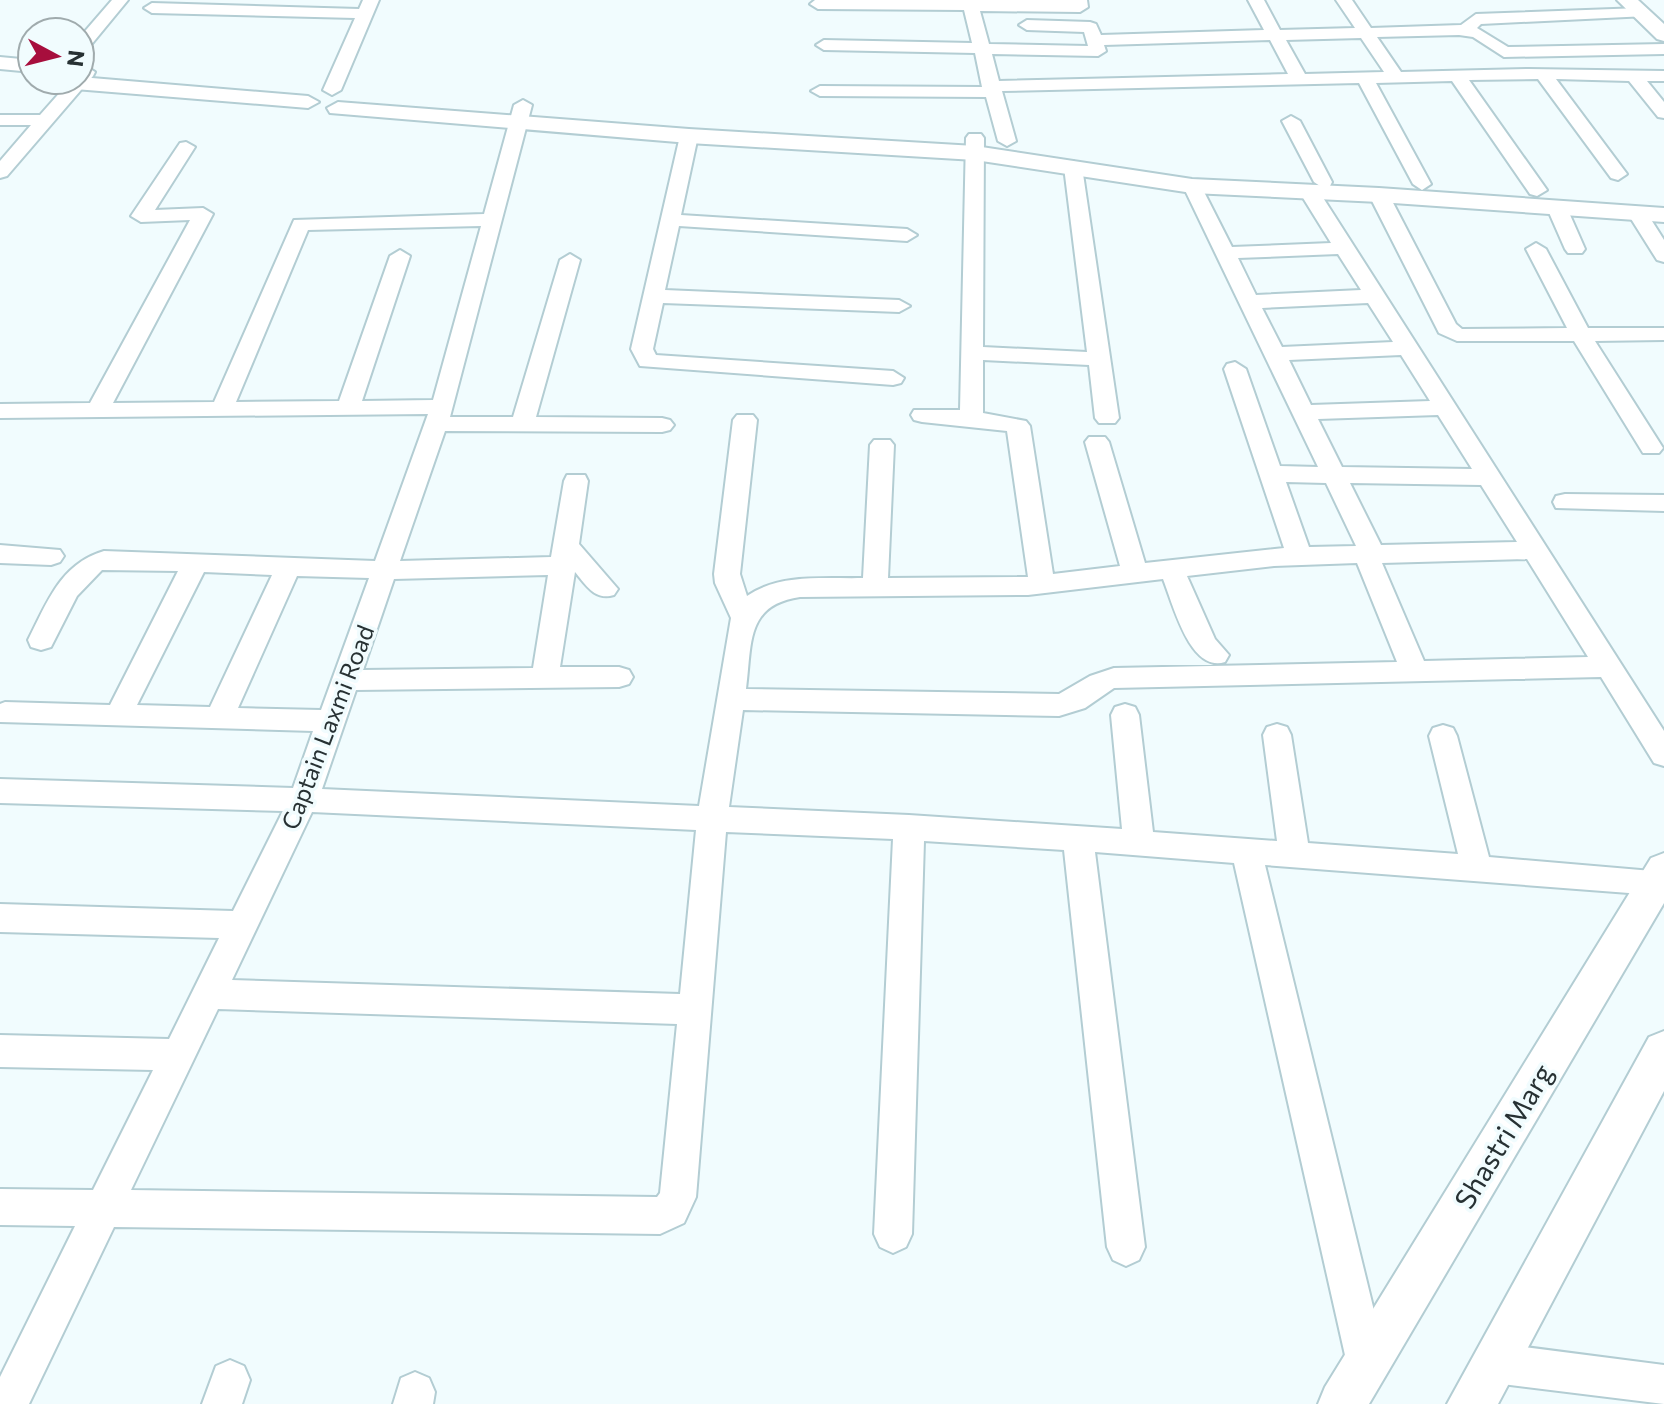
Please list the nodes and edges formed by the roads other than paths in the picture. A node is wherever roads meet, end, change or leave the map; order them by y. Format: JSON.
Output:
{"nodes":[{"id":1,"x":120,"y":0,"type":"edge"},
{"id":2,"x":1079,"y":0,"type":"edge"},
{"id":3,"x":1256,"y":0,"type":"edge"},
{"id":4,"x":1344,"y":0,"type":"edge"},
{"id":5,"x":969,"y":3,"type":"edge"},
{"id":6,"x":818,"y":4,"type":"dead end"},
{"id":7,"x":1018,"y":6,"type":"junction"},
{"id":8,"x":1634,"y":6,"type":"edge"},
{"id":9,"x":368,"y":7,"type":"edge"},
{"id":10,"x":152,"y":8,"type":"dead end"},
{"id":11,"x":1545,"y":15,"type":"junction"},
{"id":12,"x":1468,"y":20,"type":"junction"},
{"id":13,"x":1027,"y":25,"type":"junction"},
{"id":14,"x":96,"y":28,"type":"edge"},
{"id":15,"x":1661,"y":30,"type":"edge"},
{"id":16,"x":1366,"y":32,"type":"junction"},
{"id":17,"x":1276,"y":35,"type":"junction"},
{"id":18,"x":1181,"y":38,"type":"junction"},
{"id":19,"x":1095,"y":40,"type":"junction"},
{"id":20,"x":824,"y":45,"type":"dead end"},
{"id":21,"x":981,"y":48,"type":"junction"},
{"id":22,"x":1026,"y":48,"type":"junction"},
{"id":23,"x":1664,"y":49,"type":"edge"},
{"id":24,"x":1576,"y":51,"type":"junction"},
{"id":25,"x":1543,"y":74,"type":"junction"},
{"id":26,"x":1457,"y":75,"type":"junction"},
{"id":27,"x":1633,"y":75,"type":"junction"},
{"id":28,"x":96,"y":76,"type":"edge"},
{"id":29,"x":1664,"y":76,"type":"edge"},
{"id":30,"x":1364,"y":77,"type":"junction"},
{"id":31,"x":1396,"y":77,"type":"junction"},
{"id":32,"x":1299,"y":79,"type":"junction"},
{"id":33,"x":1202,"y":81,"type":"junction"},
{"id":34,"x":991,"y":89,"type":"junction"},
{"id":35,"x":820,"y":91,"type":"dead end"},
{"id":36,"x":65,"y":96,"type":"edge"},
{"id":37,"x":329,"y":97,"type":"junction"},
{"id":38,"x":1664,"y":113,"type":"edge"},
{"id":39,"x":521,"y":114,"type":"junction"},
{"id":40,"x":0,"y":120,"type":"edge"},
{"id":41,"x":46,"y":120,"type":"junction"},
{"id":42,"x":1291,"y":121,"type":"dead end"},
{"id":43,"x":689,"y":136,"type":"junction"},
{"id":44,"x":1007,"y":141,"type":"junction"},
{"id":45,"x":975,"y":146,"type":"junction"},
{"id":46,"x":186,"y":147,"type":"dead end"},
{"id":47,"x":1073,"y":167,"type":"junction"},
{"id":48,"x":0,"y":172,"type":"edge"},
{"id":49,"x":1618,"y":174,"type":"dead end"},
{"id":50,"x":1422,"y":184,"type":"junction"},
{"id":51,"x":1192,"y":186,"type":"junction"},
{"id":52,"x":1316,"y":187,"type":"junction"},
{"id":53,"x":1537,"y":190,"type":"junction"},
{"id":54,"x":1379,"y":195,"type":"junction"},
{"id":55,"x":1664,"y":203,"type":"edge"},
{"id":56,"x":1557,"y":208,"type":"junction"},
{"id":57,"x":1638,"y":214,"type":"junction"},
{"id":58,"x":1664,"y":215,"type":"edge"},
{"id":59,"x":493,"y":220,"type":"junction"},
{"id":60,"x":671,"y":220,"type":"junction"},
{"id":61,"x":907,"y":235,"type":"dead end"},
{"id":62,"x":1344,"y":248,"type":"junction"},
{"id":63,"x":1536,"y":249,"type":"dead end"},
{"id":64,"x":1575,"y":249,"type":"dead end"},
{"id":65,"x":1225,"y":253,"type":"junction"},
{"id":66,"x":400,"y":256,"type":"dead end"},
{"id":67,"x":1664,"y":256,"type":"edge"},
{"id":68,"x":570,"y":260,"type":"dead end"},
{"id":69,"x":654,"y":296,"type":"junction"},
{"id":70,"x":1374,"y":296,"type":"junction"},
{"id":71,"x":1249,"y":302,"type":"junction"},
{"id":72,"x":899,"y":306,"type":"dead end"},
{"id":73,"x":1664,"y":334,"type":"edge"},
{"id":74,"x":1581,"y":335,"type":"junction"},
{"id":75,"x":1407,"y":348,"type":"junction"},
{"id":76,"x":971,"y":353,"type":"junction"},
{"id":77,"x":1274,"y":354,"type":"junction"},
{"id":78,"x":1099,"y":359,"type":"junction"},
{"id":79,"x":1235,"y":369,"type":"dead end"},
{"id":80,"x":893,"y":378,"type":"dead end"},
{"id":81,"x":348,"y":408,"type":"junction"},
{"id":82,"x":1445,"y":408,"type":"junction"},
{"id":83,"x":222,"y":409,"type":"junction"},
{"id":84,"x":98,"y":410,"type":"junction"},
{"id":85,"x":0,"y":411,"type":"edge"},
{"id":86,"x":1303,"y":412,"type":"junction"},
{"id":87,"x":922,"y":415,"type":"dead end"},
{"id":88,"x":440,"y":416,"type":"junction"},
{"id":89,"x":971,"y":418,"type":"junction"},
{"id":90,"x":1107,"y":418,"type":"dead end"},
{"id":91,"x":745,"y":420,"type":"dead end"},
{"id":92,"x":522,"y":425,"type":"junction"},
{"id":93,"x":662,"y":425,"type":"dead end"},
{"id":94,"x":1097,"y":442,"type":"dead end"},
{"id":95,"x":882,"y":445,"type":"dead end"},
{"id":96,"x":1651,"y":448,"type":"dead end"},
{"id":97,"x":1270,"y":474,"type":"junction"},
{"id":98,"x":1335,"y":477,"type":"junction"},
{"id":99,"x":1488,"y":477,"type":"junction"},
{"id":100,"x":576,"y":481,"type":"dead end"},
{"id":101,"x":1565,"y":502,"type":"dead end"},
{"id":102,"x":1664,"y":503,"type":"edge"},
{"id":103,"x":1534,"y":550,"type":"junction"},
{"id":104,"x":0,"y":554,"type":"edge"},
{"id":105,"x":1369,"y":554,"type":"junction"},
{"id":106,"x":51,"y":556,"type":"dead end"},
{"id":107,"x":564,"y":556,"type":"junction"},
{"id":108,"x":1299,"y":556,"type":"junction"},
{"id":109,"x":195,"y":564,"type":"junction"},
{"id":110,"x":288,"y":567,"type":"junction"},
{"id":111,"x":385,"y":570,"type":"junction"},
{"id":112,"x":1172,"y":570,"type":"junction"},
{"id":113,"x":1135,"y":574,"type":"junction"},
{"id":114,"x":1042,"y":585,"type":"junction"},
{"id":115,"x":875,"y":588,"type":"junction"},
{"id":116,"x":605,"y":589,"type":"dead end"},
{"id":117,"x":744,"y":617,"type":"junction"},
{"id":118,"x":41,"y":640,"type":"dead end"},
{"id":119,"x":1215,"y":655,"type":"dead end"},
{"id":120,"x":1608,"y":667,"type":"junction"},
{"id":121,"x":1415,"y":671,"type":"junction"},
{"id":122,"x":619,"y":677,"type":"dead end"},
{"id":123,"x":545,"y":678,"type":"junction"},
{"id":124,"x":346,"y":680,"type":"junction"},
{"id":125,"x":730,"y":699,"type":"junction"},
{"id":126,"x":5,"y":713,"type":"dead end"},
{"id":127,"x":1125,"y":715,"type":"dead end"},
{"id":128,"x":118,"y":716,"type":"junction"},
{"id":129,"x":219,"y":718,"type":"junction"},
{"id":130,"x":331,"y":721,"type":"junction"},
{"id":131,"x":1277,"y":735,"type":"dead end"},
{"id":132,"x":1443,"y":736,"type":"dead end"},
{"id":133,"x":1664,"y":755,"type":"edge"},
{"id":134,"x":0,"y":791,"type":"edge"},
{"id":135,"x":303,"y":800,"type":"junction"},
{"id":136,"x":712,"y":818,"type":"junction"},
{"id":137,"x":909,"y":827,"type":"junction"},
{"id":138,"x":1078,"y":838,"type":"junction"},
{"id":139,"x":1139,"y":842,"type":"junction"},
{"id":140,"x":1246,"y":849,"type":"junction"},
{"id":141,"x":1294,"y":853,"type":"junction"},
{"id":142,"x":1477,"y":868,"type":"junction"},
{"id":143,"x":1659,"y":876,"type":"edge"},
{"id":144,"x":0,"y":918,"type":"edge"},
{"id":145,"x":242,"y":925,"type":"junction"},
{"id":146,"x":209,"y":994,"type":"junction"},
{"id":147,"x":695,"y":1010,"type":"junction"},
{"id":148,"x":1664,"y":1050,"type":"edge"},
{"id":149,"x":0,"y":1051,"type":"edge"},
{"id":150,"x":180,"y":1055,"type":"junction"},
{"id":151,"x":0,"y":1207,"type":"edge"},
{"id":152,"x":105,"y":1209,"type":"junction"},
{"id":153,"x":893,"y":1234,"type":"dead end"},
{"id":154,"x":1126,"y":1247,"type":"dead end"},
{"id":155,"x":1494,"y":1363,"type":"junction"},
{"id":156,"x":1367,"y":1364,"type":"junction"},
{"id":157,"x":1664,"y":1385,"type":"edge"},
{"id":158,"x":8,"y":1404,"type":"edge"},
{"id":159,"x":1342,"y":1404,"type":"edge"},
{"id":160,"x":1471,"y":1404,"type":"edge"}],
"edges":[{"from":1,"to":14,"type":"street"},
{"from":2,"to":7,"type":"street"},
{"from":3,"to":17,"type":"street"},
{"from":4,"to":16,"type":"street"},
{"from":5,"to":6,"type":"street"},
{"from":5,"to":7,"type":"street"},
{"from":5,"to":21,"type":"street"},
{"from":7,"to":13,"type":"street"},
{"from":8,"to":11,"type":"street"},
{"from":8,"to":15,"type":"street"},
{"from":9,"to":10,"type":"street"},
{"from":9,"to":37,"type":"street"},
{"from":11,"to":12,"type":"street"},
{"from":11,"to":24,"type":"street"},
{"from":12,"to":16,"type":"street"},
{"from":12,"to":24,"type":"street"},
{"from":13,"to":19,"type":"street"},
{"from":13,"to":22,"type":"street"},
{"from":16,"to":17,"type":"street"},
{"from":16,"to":31,"type":"street"},
{"from":17,"to":18,"type":"street"},
{"from":17,"to":32,"type":"street"},
{"from":18,"to":19,"type":"street"},
{"from":18,"to":33,"type":"street"},
{"from":19,"to":22,"type":"street"},
{"from":20,"to":21,"type":"street"},
{"from":21,"to":22,"type":"street"},
{"from":21,"to":34,"type":"street"},
{"from":23,"to":24,"type":"street"},
{"from":25,"to":26,"type":"street"},
{"from":25,"to":27,"type":"street"},
{"from":25,"to":49,"type":"street"},
{"from":26,"to":31,"type":"street"},
{"from":26,"to":53,"type":"street"},
{"from":27,"to":29,"type":"street"},
{"from":27,"to":38,"type":"street"},
{"from":28,"to":37,"type":"street"},
{"from":30,"to":31,"type":"street"},
{"from":30,"to":32,"type":"street"},
{"from":30,"to":50,"type":"street"},
{"from":32,"to":33,"type":"street"},
{"from":33,"to":34,"type":"street"},
{"from":34,"to":35,"type":"street"},
{"from":34,"to":44,"type":"street"},
{"from":36,"to":41,"type":"street"},
{"from":37,"to":39,"type":"street"},
{"from":39,"to":43,"type":"street"},
{"from":39,"to":45,"type":"street"},
{"from":39,"to":59,"type":"street","name":"Captain Laxmi Road"},
{"from":40,"to":41,"type":"street"},
{"from":41,"to":48,"type":"street"},
{"from":42,"to":52,"type":"street"},
{"from":43,"to":45,"type":"street"},
{"from":43,"to":60,"type":"street"},
{"from":44,"to":45,"type":"street"},
{"from":44,"to":52,"type":"street"},
{"from":45,"to":47,"type":"street"},
{"from":45,"to":76,"type":"street"},
{"from":46,"to":84,"type":"street"},
{"from":47,"to":51,"type":"street"},
{"from":47,"to":78,"type":"street"},
{"from":50,"to":52,"type":"street"},
{"from":50,"to":53,"type":"street"},
{"from":51,"to":52,"type":"street"},
{"from":51,"to":65,"type":"street"},
{"from":52,"to":54,"type":"street"},
{"from":52,"to":62,"type":"street"},
{"from":53,"to":55,"type":"street"},
{"from":54,"to":56,"type":"street"},
{"from":54,"to":74,"type":"street"},
{"from":56,"to":57,"type":"street"},
{"from":56,"to":64,"type":"street"},
{"from":57,"to":58,"type":"street"},
{"from":57,"to":67,"type":"street"},
{"from":59,"to":83,"type":"street"},
{"from":59,"to":88,"type":"street","name":"Captain Laxmi Road"},
{"from":60,"to":61,"type":"street"},
{"from":60,"to":69,"type":"street"},
{"from":62,"to":65,"type":"street"},
{"from":62,"to":70,"type":"street"},
{"from":63,"to":74,"type":"street"},
{"from":65,"to":71,"type":"street"},
{"from":66,"to":81,"type":"street"},
{"from":68,"to":92,"type":"street"},
{"from":69,"to":72,"type":"street"},
{"from":69,"to":80,"type":"street"},
{"from":70,"to":71,"type":"street"},
{"from":70,"to":75,"type":"street"},
{"from":71,"to":77,"type":"street"},
{"from":73,"to":74,"type":"street"},
{"from":74,"to":96,"type":"street"},
{"from":75,"to":77,"type":"street"},
{"from":75,"to":82,"type":"street"},
{"from":76,"to":78,"type":"street"},
{"from":76,"to":89,"type":"street"},
{"from":77,"to":86,"type":"street"},
{"from":78,"to":90,"type":"street"},
{"from":79,"to":97,"type":"street"},
{"from":81,"to":83,"type":"street"},
{"from":81,"to":88,"type":"street"},
{"from":82,"to":86,"type":"street"},
{"from":82,"to":99,"type":"street"},
{"from":83,"to":84,"type":"street"},
{"from":84,"to":85,"type":"street"},
{"from":86,"to":98,"type":"street"},
{"from":87,"to":89,"type":"street"},
{"from":88,"to":92,"type":"street"},
{"from":88,"to":111,"type":"street","name":"Captain Laxmi Road"},
{"from":89,"to":114,"type":"street"},
{"from":91,"to":117,"type":"street"},
{"from":92,"to":93,"type":"street"},
{"from":94,"to":113,"type":"street"},
{"from":95,"to":115,"type":"street"},
{"from":97,"to":98,"type":"street"},
{"from":97,"to":108,"type":"street"},
{"from":98,"to":99,"type":"street"},
{"from":98,"to":105,"type":"street"},
{"from":99,"to":103,"type":"street"},
{"from":100,"to":107,"type":"street"},
{"from":101,"to":102,"type":"street"},
{"from":103,"to":105,"type":"street"},
{"from":103,"to":120,"type":"street"},
{"from":104,"to":106,"type":"street"},
{"from":105,"to":108,"type":"street"},
{"from":105,"to":121,"type":"street"},
{"from":107,"to":111,"type":"street"},
{"from":107,"to":116,"type":"street"},
{"from":107,"to":123,"type":"street"},
{"from":108,"to":112,"type":"street"},
{"from":109,"to":110,"type":"street"},
{"from":109,"to":118,"type":"street"},
{"from":109,"to":128,"type":"street"},
{"from":110,"to":111,"type":"street"},
{"from":110,"to":129,"type":"street"},
{"from":111,"to":124,"type":"street","name":"Captain Laxmi Road"},
{"from":112,"to":113,"type":"street"},
{"from":112,"to":119,"type":"street"},
{"from":113,"to":114,"type":"street"},
{"from":114,"to":115,"type":"street"},
{"from":115,"to":117,"type":"street"},
{"from":117,"to":125,"type":"street"},
{"from":120,"to":121,"type":"street"},
{"from":120,"to":133,"type":"street"},
{"from":121,"to":125,"type":"street"},
{"from":122,"to":123,"type":"street"},
{"from":123,"to":124,"type":"street"},
{"from":124,"to":130,"type":"street","name":"Captain Laxmi Road"},
{"from":125,"to":136,"type":"street"},
{"from":126,"to":128,"type":"street"},
{"from":127,"to":139,"type":"street"},
{"from":128,"to":129,"type":"street"},
{"from":129,"to":130,"type":"street"},
{"from":130,"to":135,"type":"street","name":"Captain Laxmi Road"},
{"from":131,"to":141,"type":"street"},
{"from":132,"to":142,"type":"street"},
{"from":134,"to":135,"type":"street"},
{"from":135,"to":136,"type":"street"},
{"from":135,"to":145,"type":"street","name":"Captain Laxmi Road"},
{"from":136,"to":137,"type":"street"},
{"from":136,"to":147,"type":"street"},
{"from":137,"to":138,"type":"street"},
{"from":137,"to":153,"type":"street"},
{"from":138,"to":139,"type":"street"},
{"from":138,"to":154,"type":"street"},
{"from":139,"to":140,"type":"street"},
{"from":140,"to":141,"type":"street"},
{"from":140,"to":156,"type":"street"},
{"from":141,"to":142,"type":"street"},
{"from":142,"to":143,"type":"street"},
{"from":143,"to":156,"type":"street","name":"Shastri Marg"},
{"from":144,"to":145,"type":"street"},
{"from":145,"to":146,"type":"street","name":"Captain Laxmi Road"},
{"from":146,"to":147,"type":"street"},
{"from":146,"to":150,"type":"street","name":"Captain Laxmi Road"},
{"from":147,"to":152,"type":"street"},
{"from":148,"to":155,"type":"street"},
{"from":149,"to":150,"type":"street"},
{"from":150,"to":152,"type":"street","name":"Captain Laxmi Road"},
{"from":151,"to":152,"type":"street"},
{"from":152,"to":158,"type":"street","name":"Captain Laxmi Road"},
{"from":155,"to":157,"type":"street"},
{"from":155,"to":160,"type":"street"},
{"from":156,"to":159,"type":"street","name":"Shastri Marg"}]}
